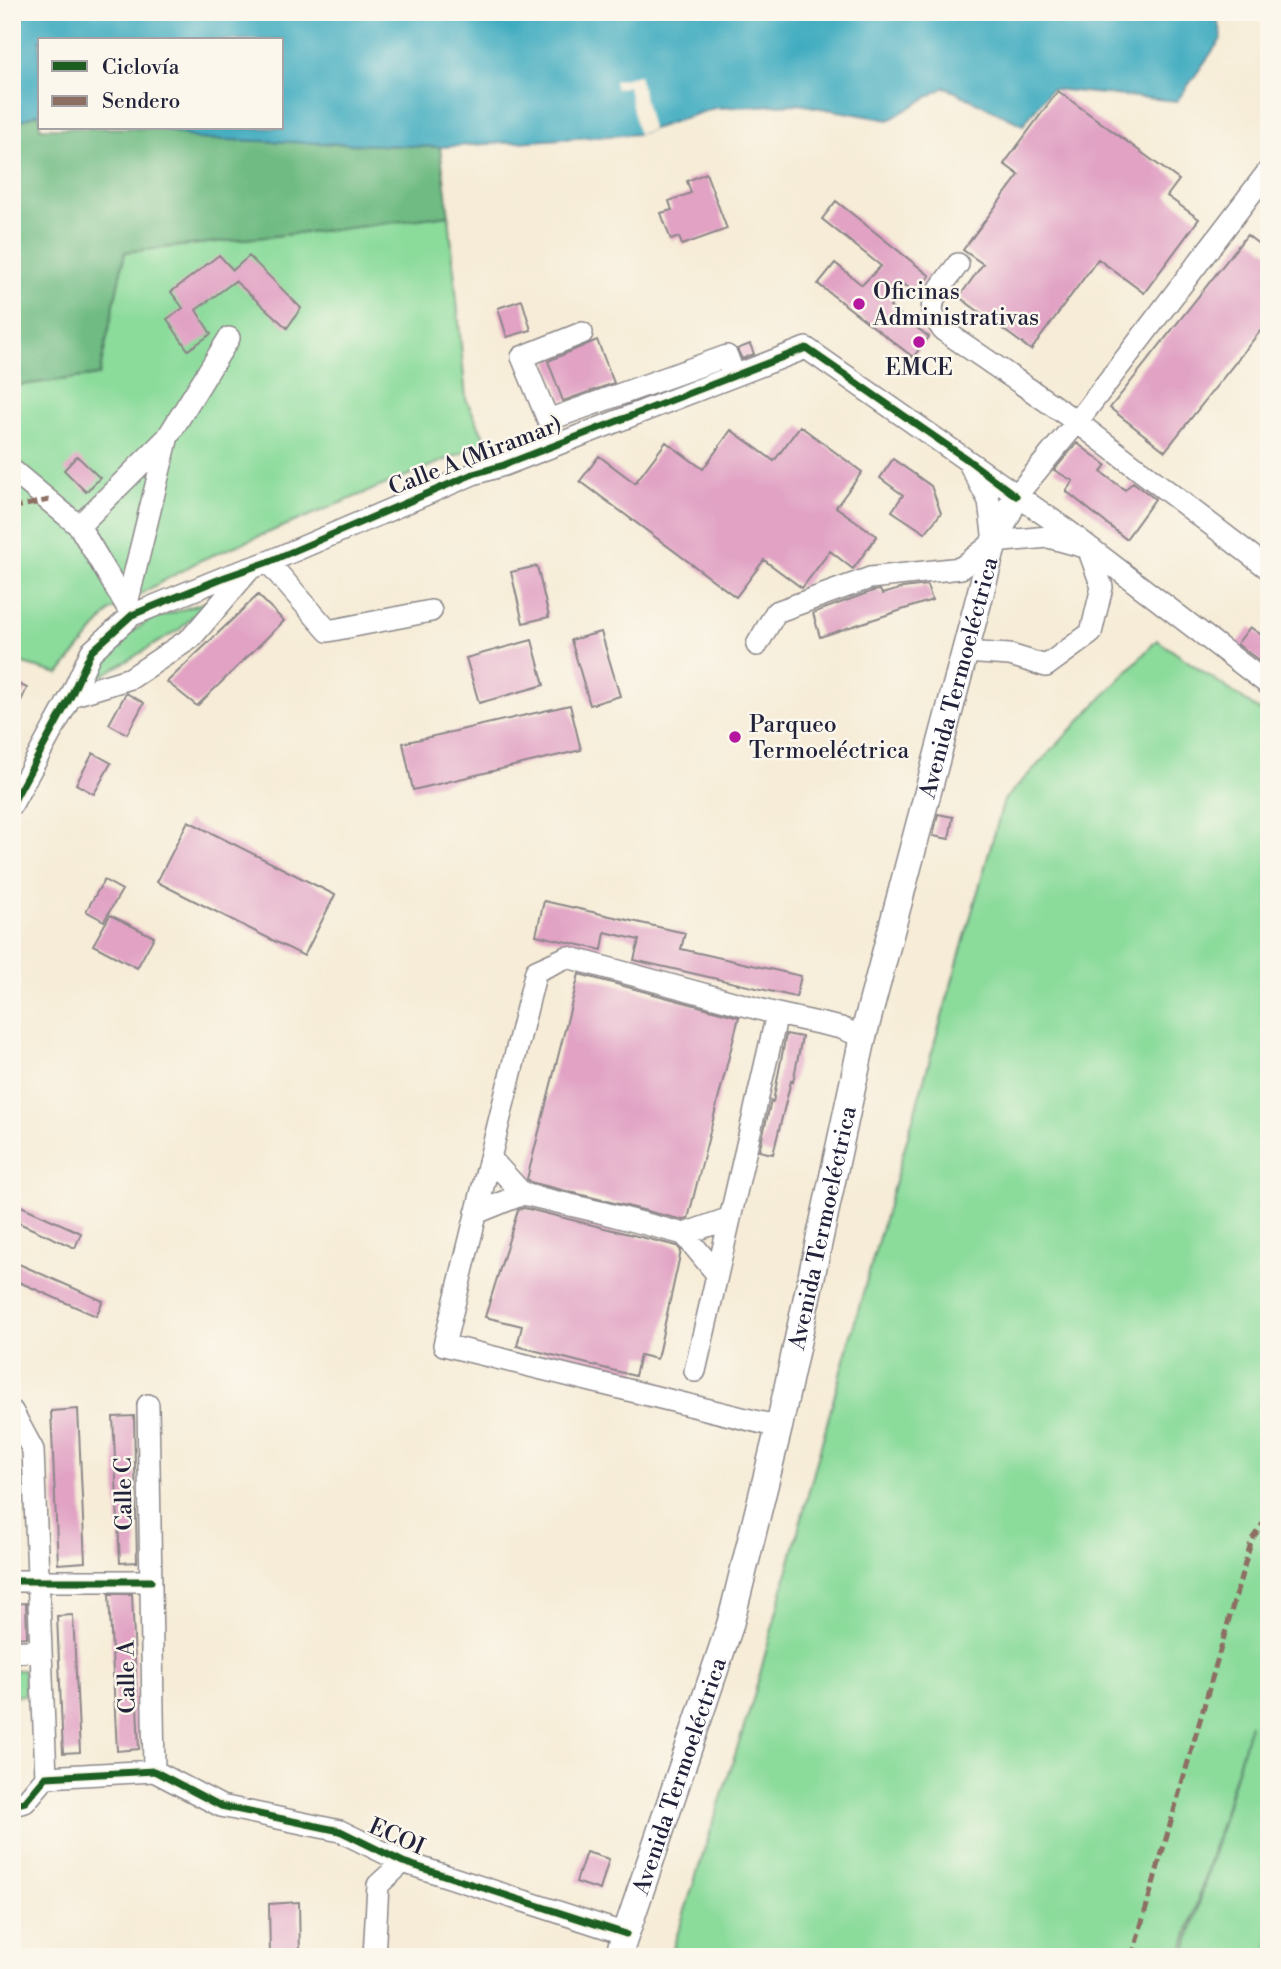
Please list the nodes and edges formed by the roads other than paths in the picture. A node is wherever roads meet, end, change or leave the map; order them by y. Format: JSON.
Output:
{"nodes":[{"id":1,"x":1265,"y":183,"type":"edge"},
{"id":2,"x":958,"y":264,"type":"dead end"},
{"id":3,"x":582,"y":333,"type":"dead end"},
{"id":4,"x":229,"y":338,"type":"dead end"},
{"id":5,"x":734,"y":375,"type":"junction"},
{"id":6,"x":1077,"y":422,"type":"junction"},
{"id":7,"x":167,"y":438,"type":"junction"},
{"id":8,"x":968,"y":460,"type":"junction"},
{"id":9,"x":12,"y":470,"type":"edge"},
{"id":10,"x":1016,"y":496,"type":"junction"},
{"id":11,"x":79,"y":526,"type":"junction"},
{"id":12,"x":994,"y":542,"type":"junction"},
{"id":13,"x":1088,"y":548,"type":"junction"},
{"id":14,"x":260,"y":565,"type":"junction"},
{"id":15,"x":1269,"y":569,"type":"edge"},
{"id":16,"x":129,"y":609,"type":"junction"},
{"id":17,"x":431,"y":611,"type":"dead end"},
{"id":18,"x":757,"y":645,"type":"dead end"},
{"id":19,"x":964,"y":652,"type":"junction"},
{"id":20,"x":1269,"y":685,"type":"edge"},
{"id":21,"x":71,"y":696,"type":"junction"},
{"id":22,"x":12,"y":804,"type":"edge"},
{"id":23,"x":777,"y":1014,"type":"junction"},
{"id":24,"x":863,"y":1037,"type":"junction"},
{"id":25,"x":490,"y":1158,"type":"junction"},
{"id":26,"x":523,"y":1194,"type":"junction"},
{"id":27,"x":477,"y":1213,"type":"junction"},
{"id":28,"x":730,"y":1218,"type":"junction"},
{"id":29,"x":684,"y":1234,"type":"junction"},
{"id":30,"x":717,"y":1274,"type":"junction"},
{"id":31,"x":695,"y":1371,"type":"dead end"},
{"id":32,"x":148,"y":1405,"type":"dead end"},
{"id":33,"x":12,"y":1410,"type":"edge"},
{"id":34,"x":779,"y":1427,"type":"junction"},
{"id":35,"x":12,"y":1581,"type":"edge"},
{"id":36,"x":38,"y":1581,"type":"junction"},
{"id":37,"x":151,"y":1581,"type":"junction"},
{"id":38,"x":41,"y":1650,"type":"junction"},
{"id":39,"x":12,"y":1651,"type":"edge"},
{"id":40,"x":154,"y":1772,"type":"junction"},
{"id":41,"x":46,"y":1777,"type":"junction"},
{"id":42,"x":12,"y":1805,"type":"edge"},
{"id":43,"x":403,"y":1862,"type":"junction"},
{"id":44,"x":622,"y":1945,"type":"edge"},
{"id":45,"x":374,"y":1957,"type":"edge"}],
"edges":[{"from":1,"to":6,"type":"street"},
{"from":2,"to":6,"type":"street"},
{"from":3,"to":5,"type":"street"},
{"from":4,"to":7,"type":"street"},
{"from":5,"to":8,"type":"street","name":"Calle A (Miramar)"},
{"from":5,"to":14,"type":"street","name":"Calle A (Miramar)"},
{"from":6,"to":10,"type":"street"},
{"from":6,"to":15,"type":"street"},
{"from":7,"to":11,"type":"street"},
{"from":7,"to":16,"type":"street"},
{"from":8,"to":10,"type":"street","name":"Calle A (Miramar)"},
{"from":8,"to":12,"type":"street"},
{"from":9,"to":11,"type":"street"},
{"from":10,"to":12,"type":"main road","name":"Avenida Termoeléctrica"},
{"from":10,"to":13,"type":"street","name":"Calle A (Miramar)"},
{"from":11,"to":16,"type":"street"},
{"from":12,"to":13,"type":"street"},
{"from":12,"to":18,"type":"street"},
{"from":12,"to":19,"type":"main road","name":"Avenida Termoeléctrica"},
{"from":13,"to":19,"type":"street"},
{"from":13,"to":20,"type":"street","name":"Calle A (Miramar)"},
{"from":14,"to":16,"type":"street","name":"Calle A (Miramar)"},
{"from":14,"to":17,"type":"street"},
{"from":14,"to":21,"type":"street"},
{"from":16,"to":21,"type":"street","name":"Calle A (Miramar)"},
{"from":19,"to":24,"type":"main road","name":"Avenida Termoeléctrica"},
{"from":21,"to":22,"type":"street","name":"Calle A (Miramar)"},
{"from":23,"to":24,"type":"street"},
{"from":23,"to":25,"type":"street"},
{"from":23,"to":28,"type":"street"},
{"from":24,"to":34,"type":"main road","name":"Avenida Termoeléctrica"},
{"from":25,"to":26,"type":"street"},
{"from":25,"to":27,"type":"street"},
{"from":26,"to":27,"type":"street"},
{"from":26,"to":29,"type":"street"},
{"from":27,"to":34,"type":"street"},
{"from":28,"to":29,"type":"street"},
{"from":28,"to":30,"type":"street"},
{"from":29,"to":30,"type":"street"},
{"from":30,"to":31,"type":"street"},
{"from":32,"to":37,"type":"street","name":"Calle C"},
{"from":33,"to":36,"type":"street"},
{"from":34,"to":44,"type":"main road","name":"Avenida Termoeléctrica"},
{"from":35,"to":36,"type":"street"},
{"from":36,"to":37,"type":"street"},
{"from":36,"to":38,"type":"street"},
{"from":37,"to":40,"type":"street","name":"Calle A"},
{"from":38,"to":39,"type":"street"},
{"from":38,"to":41,"type":"street"},
{"from":40,"to":41,"type":"street"},
{"from":40,"to":43,"type":"street","name":"ECOI"},
{"from":41,"to":42,"type":"street"},
{"from":43,"to":44,"type":"street","name":"ECOI"},
{"from":43,"to":45,"type":"street"}]}
